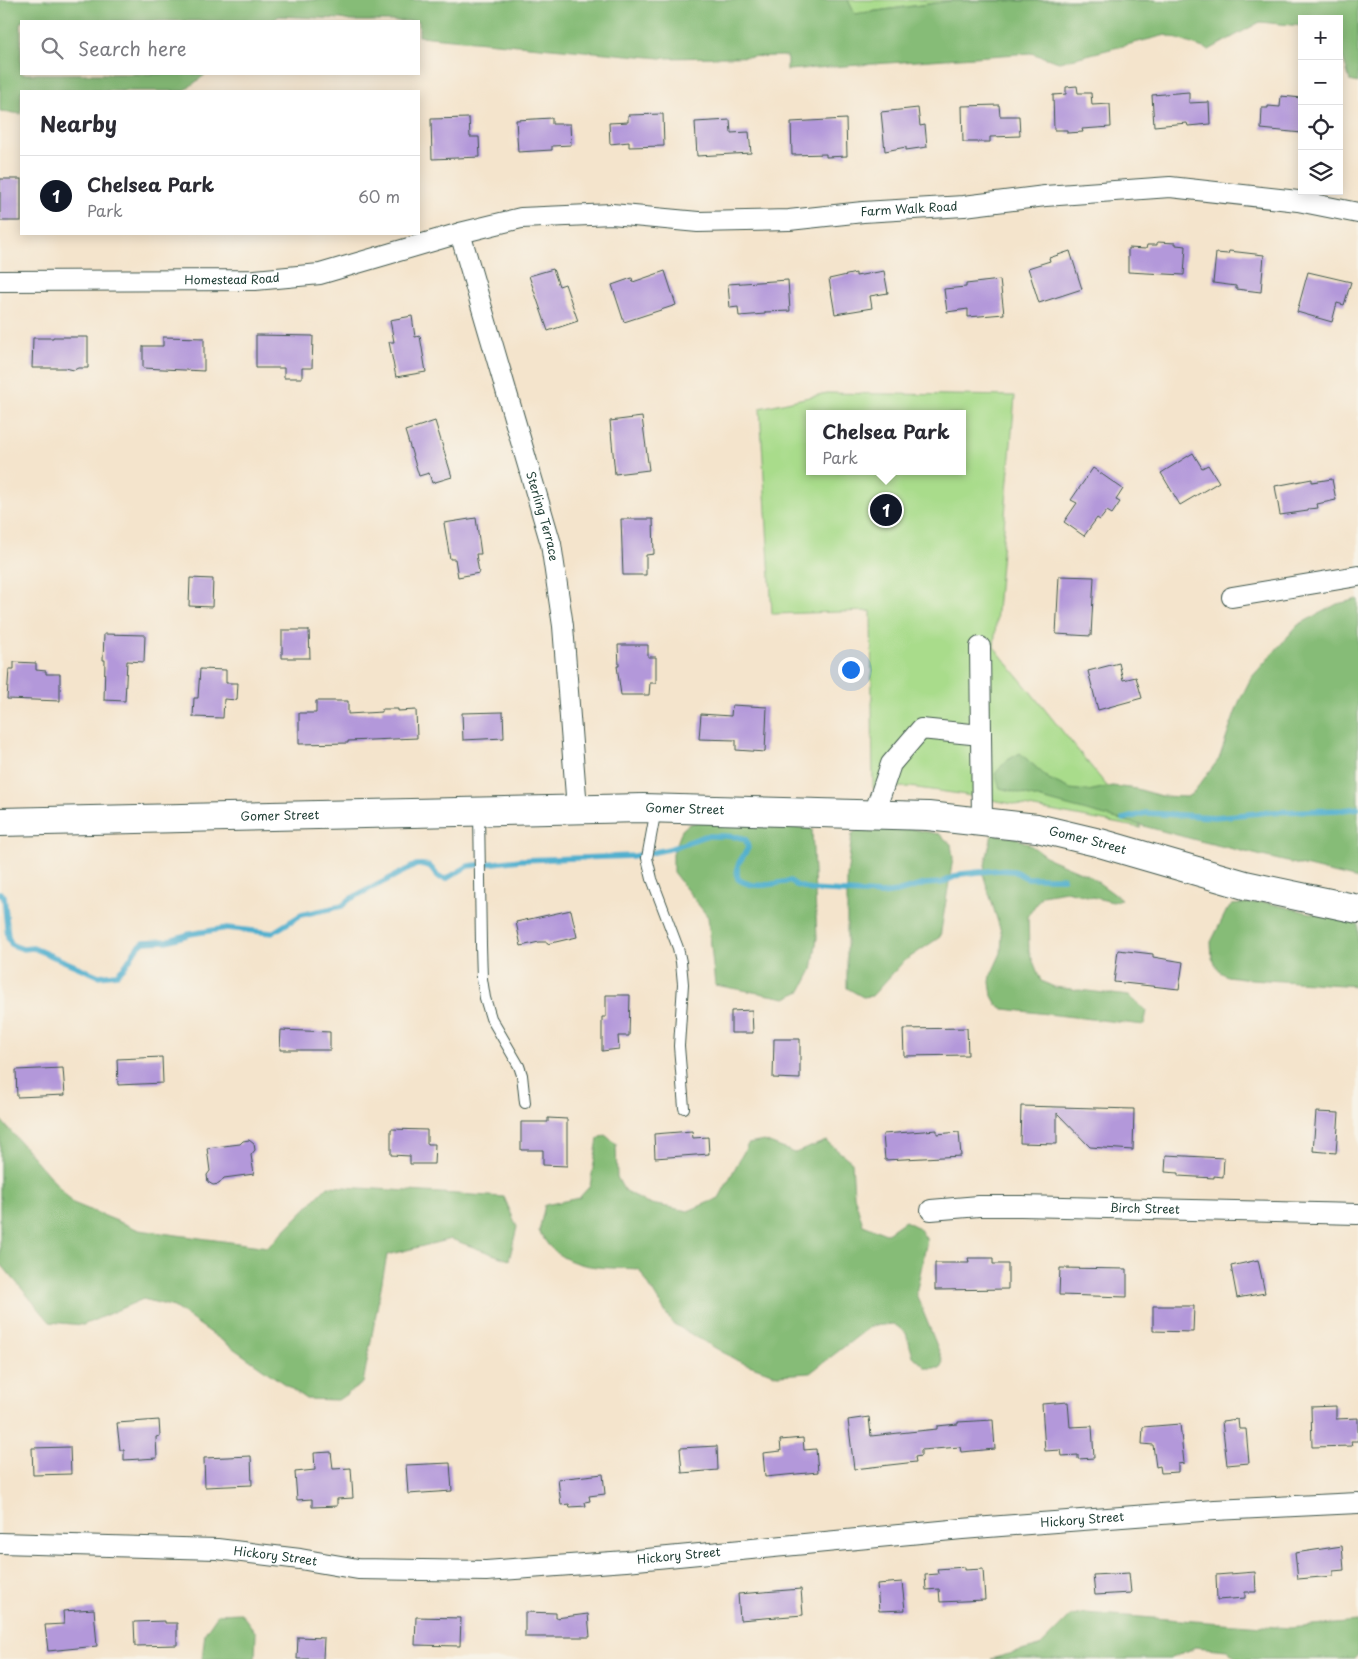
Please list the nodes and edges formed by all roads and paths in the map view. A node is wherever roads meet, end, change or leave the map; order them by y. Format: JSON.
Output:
{"nodes":[{"id":1,"x":1358,"y":212,"type":"edge"},
{"id":2,"x":460,"y":233,"type":"junction"},
{"id":3,"x":0,"y":281,"type":"edge"},
{"id":4,"x":1358,"y":576,"type":"edge"},
{"id":5,"x":1232,"y":597,"type":"dead end"},
{"id":6,"x":980,"y":647,"type":"dead end"},
{"id":7,"x":981,"y":735,"type":"junction"},
{"id":8,"x":656,"y":808,"type":"junction"},
{"id":9,"x":577,"y":809,"type":"junction"},
{"id":10,"x":479,"y":811,"type":"junction"},
{"id":11,"x":874,"y":814,"type":"junction"},
{"id":12,"x":0,"y":822,"type":"edge"},
{"id":13,"x":982,"y":822,"type":"junction"},
{"id":14,"x":1358,"y":909,"type":"edge"},
{"id":15,"x":525,"y":1102,"type":"dead end"},
{"id":16,"x":684,"y":1108,"type":"dead end"},
{"id":17,"x":931,"y":1210,"type":"dead end"},
{"id":18,"x":1358,"y":1214,"type":"edge"},
{"id":19,"x":1358,"y":1503,"type":"edge"},
{"id":20,"x":0,"y":1543,"type":"edge"}],
"edges":[{"from":1,"to":2,"type":"street","name":"Farm Walk Road"},
{"from":2,"to":3,"type":"street","name":"Homestead Road"},
{"from":2,"to":9,"type":"street","name":"Sterling Terrace"},
{"from":4,"to":5,"type":"street"},
{"from":6,"to":7,"type":"street"},
{"from":7,"to":11,"type":"street"},
{"from":7,"to":13,"type":"street"},
{"from":8,"to":9,"type":"street","name":"Gomer Street"},
{"from":8,"to":11,"type":"street","name":"Gomer Street"},
{"from":8,"to":16,"type":"lane"},
{"from":9,"to":10,"type":"street","name":"Gomer Street"},
{"from":10,"to":12,"type":"street","name":"Gomer Street"},
{"from":10,"to":15,"type":"lane"},
{"from":11,"to":13,"type":"street","name":"Gomer Street"},
{"from":13,"to":14,"type":"street","name":"Gomer Street"},
{"from":17,"to":18,"type":"street","name":"Birch Street"},
{"from":19,"to":20,"type":"street","name":"Hickory Street"}]}
